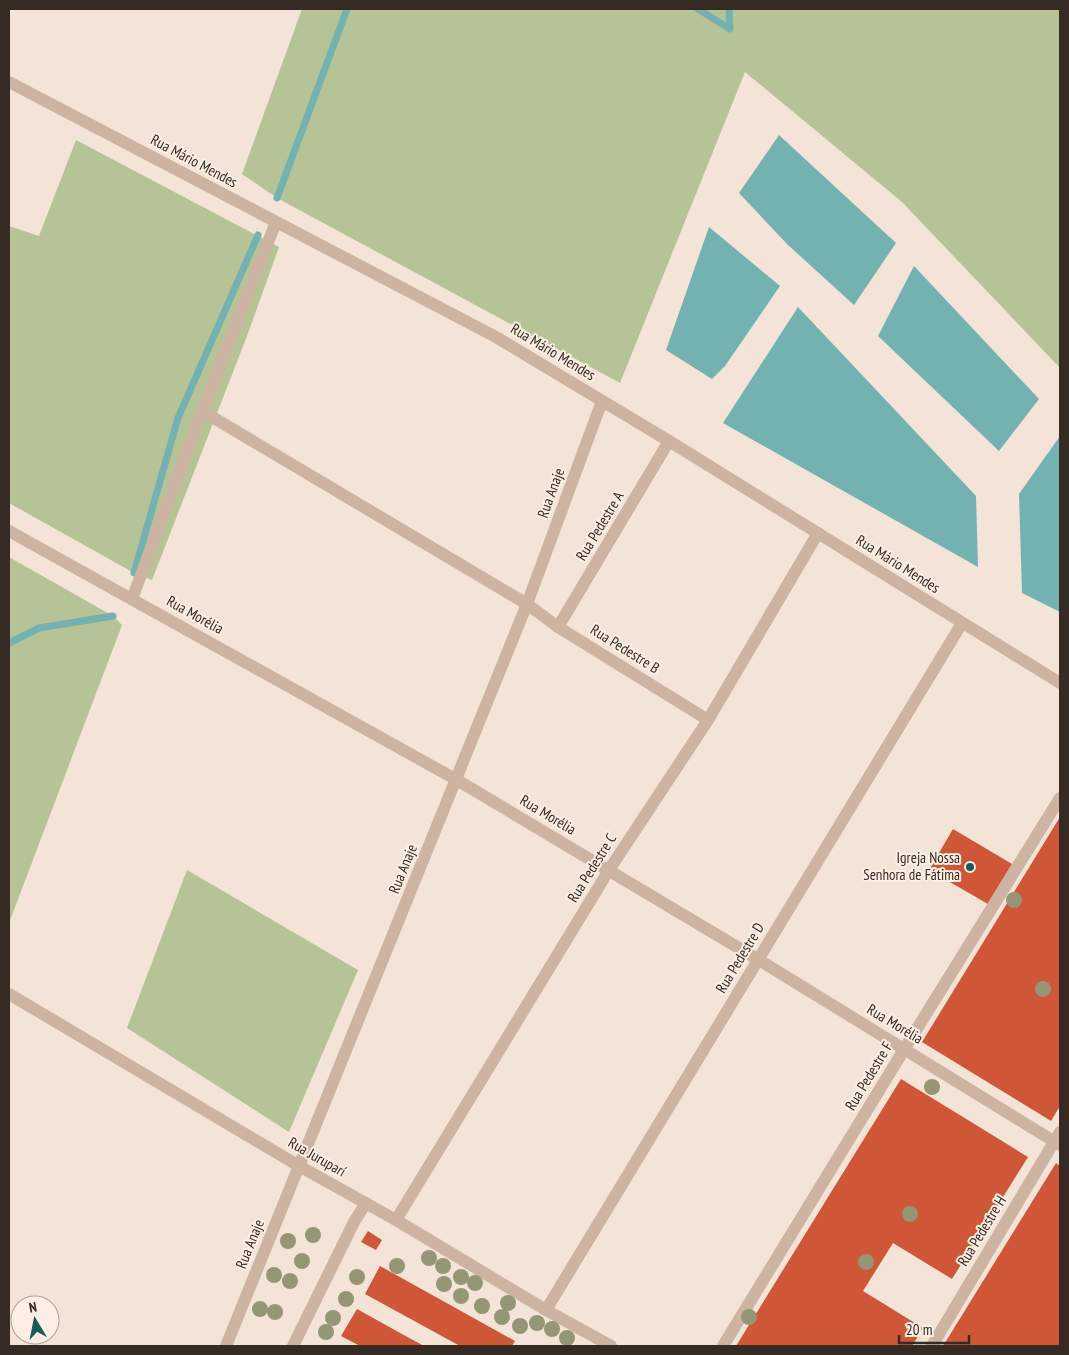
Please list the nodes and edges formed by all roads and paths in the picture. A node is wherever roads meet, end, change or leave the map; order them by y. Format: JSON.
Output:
{"nodes":[{"id":1,"x":9,"y":82,"type":"edge"},
{"id":2,"x":276,"y":222,"type":"junction"},
{"id":3,"x":602,"y":401,"type":"junction"},
{"id":4,"x":202,"y":411,"type":"junction"},
{"id":5,"x":669,"y":441,"type":"junction"},
{"id":6,"x":9,"y":531,"type":"edge"},
{"id":7,"x":818,"y":533,"type":"junction"},
{"id":8,"x":132,"y":599,"type":"junction"},
{"id":9,"x":527,"y":604,"type":"junction"},
{"id":10,"x":962,"y":622,"type":"junction"},
{"id":11,"x":558,"y":627,"type":"junction"},
{"id":12,"x":1060,"y":683,"type":"edge"},
{"id":13,"x":708,"y":720,"type":"junction"},
{"id":14,"x":457,"y":780,"type":"junction"},
{"id":15,"x":1060,"y":798,"type":"edge"},
{"id":16,"x":609,"y":870,"type":"junction"},
{"id":17,"x":759,"y":960,"type":"junction"},
{"id":18,"x":9,"y":994,"type":"edge"},
{"id":19,"x":904,"y":1048,"type":"junction"},
{"id":20,"x":1058,"y":1139,"type":"edge"},
{"id":21,"x":299,"y":1166,"type":"junction"},
{"id":22,"x":366,"y":1203,"type":"junction"},
{"id":23,"x":396,"y":1220,"type":"junction"},
{"id":24,"x":546,"y":1310,"type":"junction"},
{"id":25,"x":226,"y":1346,"type":"edge"},
{"id":26,"x":293,"y":1346,"type":"edge"},
{"id":27,"x":611,"y":1346,"type":"edge"},
{"id":28,"x":723,"y":1346,"type":"edge"},
{"id":29,"x":932,"y":1346,"type":"edge"}],
"edges":[{"from":1,"to":2,"type":"street","name":"Rua Mário Mendes"},
{"from":2,"to":3,"type":"street","name":"Rua Mário Mendes"},
{"from":2,"to":4,"type":"street"},
{"from":3,"to":5,"type":"street","name":"Rua Mário Mendes"},
{"from":3,"to":9,"type":"street","name":"Rua Anaje"},
{"from":4,"to":8,"type":"street"},
{"from":4,"to":9,"type":"street","name":"Rua Pedestre B"},
{"from":5,"to":7,"type":"street","name":"Rua Mário Mendes"},
{"from":5,"to":11,"type":"street","name":"Rua Pedestre A"},
{"from":6,"to":8,"type":"street","name":"Rua Morélia"},
{"from":7,"to":10,"type":"street","name":"Rua Mário Mendes"},
{"from":7,"to":13,"type":"street","name":"Rua Pedestre C"},
{"from":8,"to":14,"type":"street","name":"Rua Morélia"},
{"from":9,"to":11,"type":"street","name":"Rua Pedestre B"},
{"from":9,"to":14,"type":"street","name":"Rua Anaje"},
{"from":10,"to":12,"type":"street","name":"Rua Mário Mendes"},
{"from":10,"to":17,"type":"street","name":"Rua Pedestre D"},
{"from":11,"to":13,"type":"street","name":"Rua Pedestre B"},
{"from":13,"to":16,"type":"street","name":"Rua Pedestre C"},
{"from":14,"to":16,"type":"street","name":"Rua Morélia"},
{"from":14,"to":21,"type":"street","name":"Rua Anaje"},
{"from":15,"to":19,"type":"street","name":"Rua Pedestre F"},
{"from":16,"to":17,"type":"street","name":"Rua Morélia"},
{"from":16,"to":23,"type":"street","name":"Rua Pedestre C"},
{"from":17,"to":19,"type":"street","name":"Rua Morélia"},
{"from":17,"to":24,"type":"street","name":"Rua Pedestre D"},
{"from":18,"to":21,"type":"street","name":"Rua Juruparí"},
{"from":19,"to":20,"type":"street","name":"Rua Morélia"},
{"from":19,"to":28,"type":"street","name":"Rua Pedestre F"},
{"from":20,"to":29,"type":"street","name":"Rua Pedestre H"},
{"from":21,"to":22,"type":"street","name":"Rua Juruparí"},
{"from":21,"to":25,"type":"street","name":"Rua Anaje"},
{"from":22,"to":23,"type":"street","name":"Rua Juruparí"},
{"from":22,"to":26,"type":"street"},
{"from":23,"to":24,"type":"street","name":"Rua Juruparí"},
{"from":24,"to":27,"type":"street","name":"Rua Juruparí"}]}
